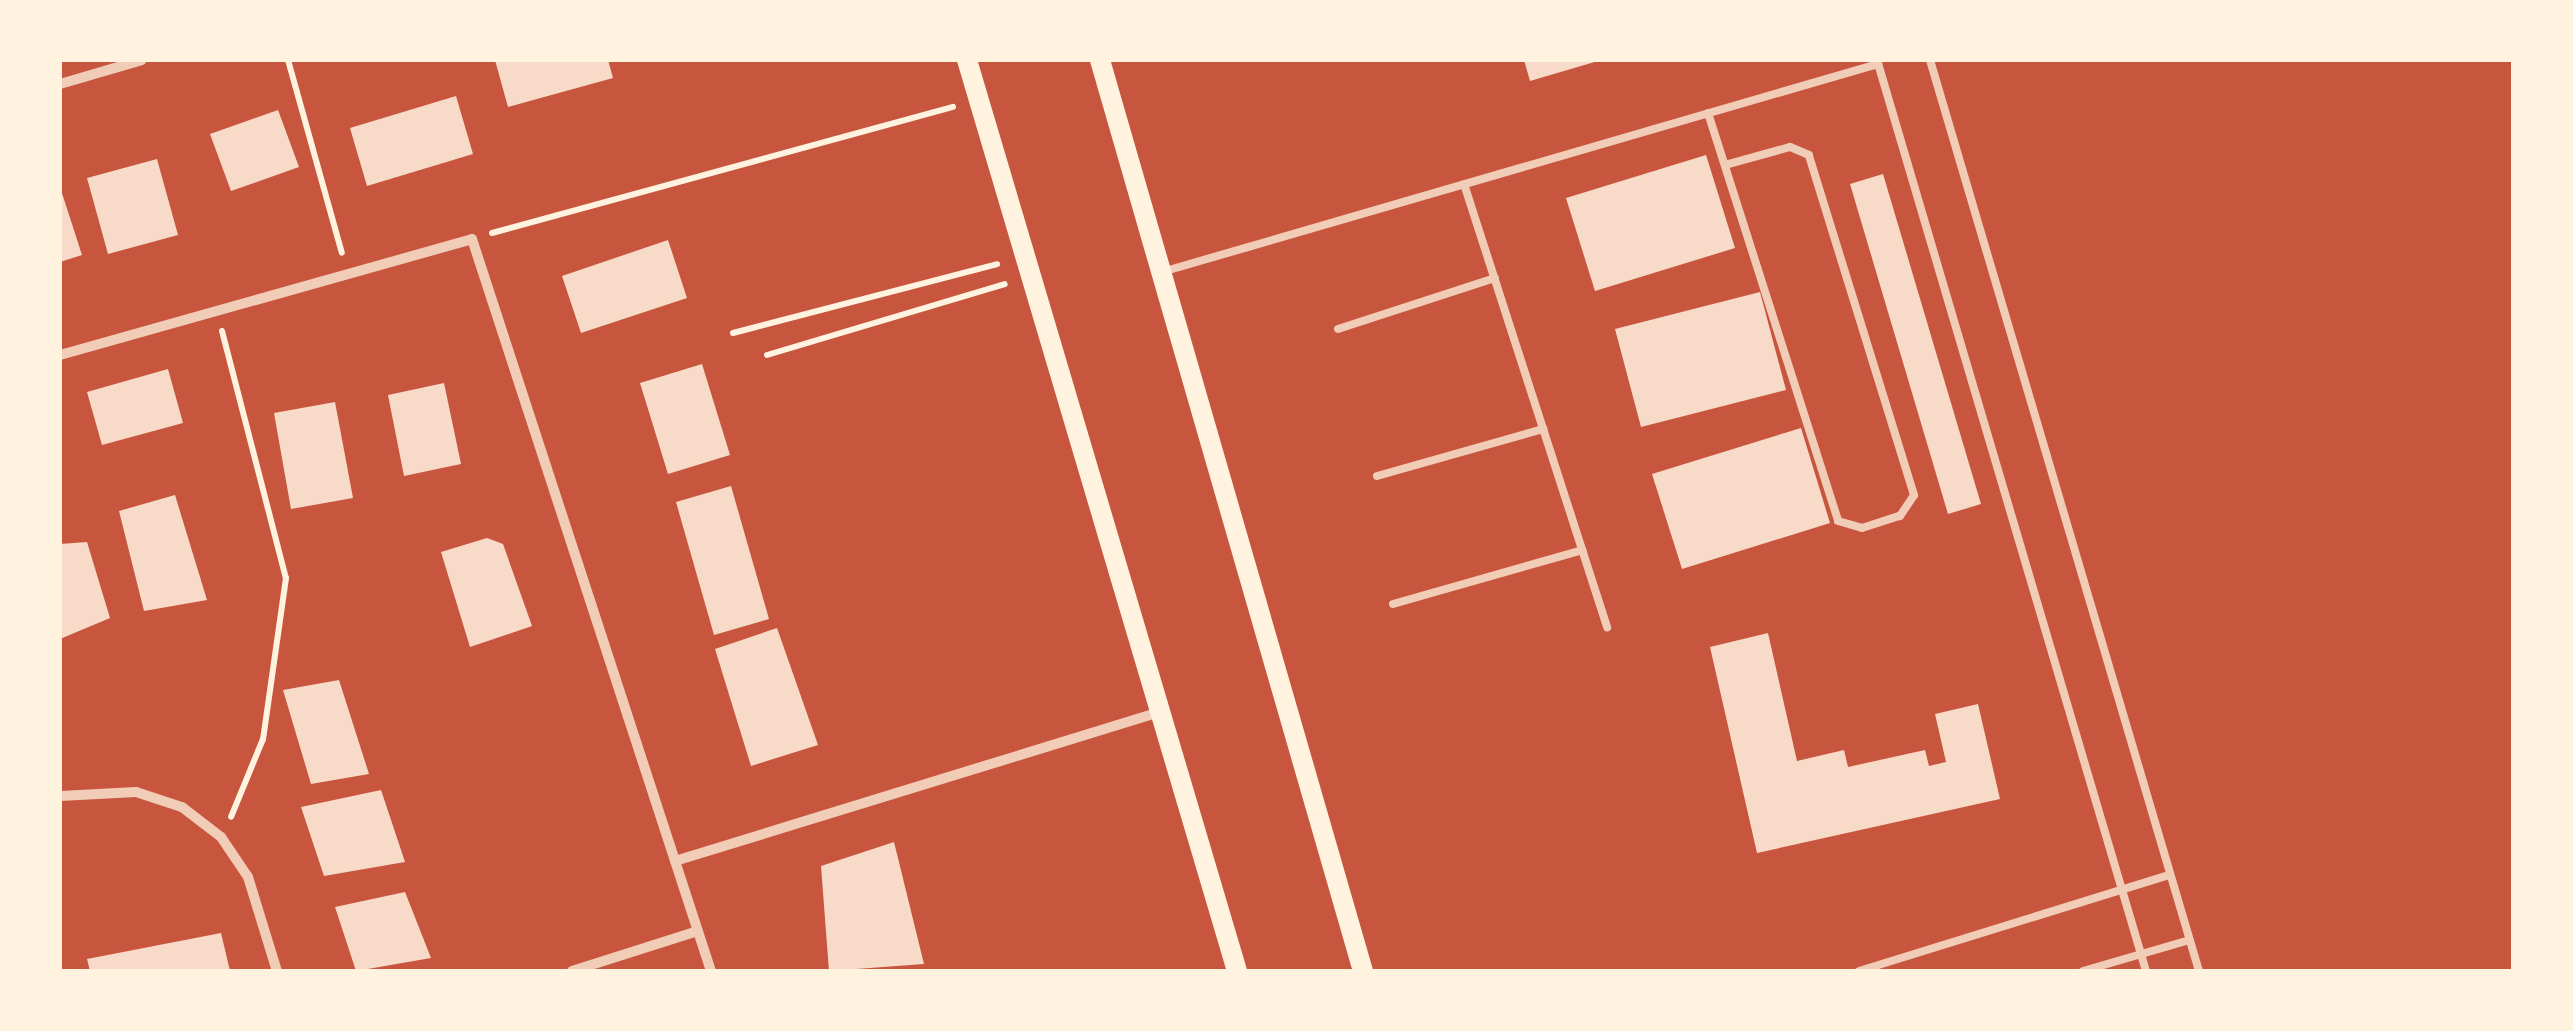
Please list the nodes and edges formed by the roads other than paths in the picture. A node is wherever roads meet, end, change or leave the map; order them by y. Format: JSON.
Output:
{"nodes":[{"id":1,"x":142,"y":60,"type":"edge"},
{"id":2,"x":967,"y":60,"type":"edge"},
{"id":3,"x":1100,"y":60,"type":"edge"},
{"id":4,"x":1930,"y":60,"type":"edge"},
{"id":5,"x":1877,"y":62,"type":"edge"},
{"id":6,"x":60,"y":84,"type":"edge"},
{"id":7,"x":1708,"y":113,"type":"junction"},
{"id":8,"x":1725,"y":165,"type":"junction"},
{"id":9,"x":1464,"y":184,"type":"junction"},
{"id":10,"x":1162,"y":272,"type":"junction"},
{"id":11,"x":1494,"y":278,"type":"junction"},
{"id":12,"x":1338,"y":329,"type":"dead end"},
{"id":13,"x":60,"y":355,"type":"edge"},
{"id":14,"x":1543,"y":429,"type":"junction"},
{"id":15,"x":1377,"y":476,"type":"dead end"},
{"id":16,"x":1582,"y":550,"type":"junction"},
{"id":17,"x":1393,"y":604,"type":"dead end"},
{"id":18,"x":1606,"y":628,"type":"dead end"},
{"id":19,"x":1160,"y":712,"type":"junction"},
{"id":20,"x":60,"y":796,"type":"edge"},
{"id":21,"x":675,"y":860,"type":"junction"},
{"id":22,"x":2170,"y":875,"type":"junction"},
{"id":23,"x":2122,"y":890,"type":"junction"},
{"id":24,"x":698,"y":931,"type":"junction"},
{"id":25,"x":2190,"y":940,"type":"junction"},
{"id":26,"x":2141,"y":954,"type":"junction"},
{"id":27,"x":277,"y":971,"type":"edge"},
{"id":28,"x":572,"y":971,"type":"edge"},
{"id":29,"x":711,"y":971,"type":"edge"},
{"id":30,"x":1237,"y":971,"type":"edge"},
{"id":31,"x":1363,"y":971,"type":"edge"},
{"id":32,"x":1859,"y":971,"type":"edge"},
{"id":33,"x":2084,"y":971,"type":"edge"},
{"id":34,"x":2146,"y":971,"type":"edge"},
{"id":35,"x":2199,"y":971,"type":"edge"}],
"edges":[{"from":1,"to":6,"type":"street"},
{"from":2,"to":19,"type":"main road"},
{"from":3,"to":10,"type":"main road"},
{"from":4,"to":22,"type":"lane"},
{"from":5,"to":7,"type":"lane"},
{"from":5,"to":23,"type":"lane"},
{"from":7,"to":8,"type":"lane"},
{"from":7,"to":9,"type":"lane"},
{"from":8,"to":8,"type":"lane"},
{"from":9,"to":10,"type":"lane"},
{"from":9,"to":11,"type":"lane"},
{"from":10,"to":31,"type":"main road"},
{"from":11,"to":12,"type":"lane"},
{"from":11,"to":14,"type":"lane"},
{"from":13,"to":21,"type":"street"},
{"from":14,"to":15,"type":"lane"},
{"from":14,"to":16,"type":"lane"},
{"from":16,"to":17,"type":"lane"},
{"from":16,"to":18,"type":"lane"},
{"from":19,"to":21,"type":"street"},
{"from":19,"to":30,"type":"main road"},
{"from":20,"to":27,"type":"street"},
{"from":21,"to":24,"type":"street"},
{"from":22,"to":23,"type":"lane"},
{"from":22,"to":25,"type":"lane"},
{"from":23,"to":26,"type":"lane"},
{"from":23,"to":32,"type":"lane"},
{"from":24,"to":28,"type":"street"},
{"from":24,"to":29,"type":"street"},
{"from":25,"to":26,"type":"lane"},
{"from":25,"to":35,"type":"lane"},
{"from":26,"to":33,"type":"lane"},
{"from":26,"to":34,"type":"lane"}]}
